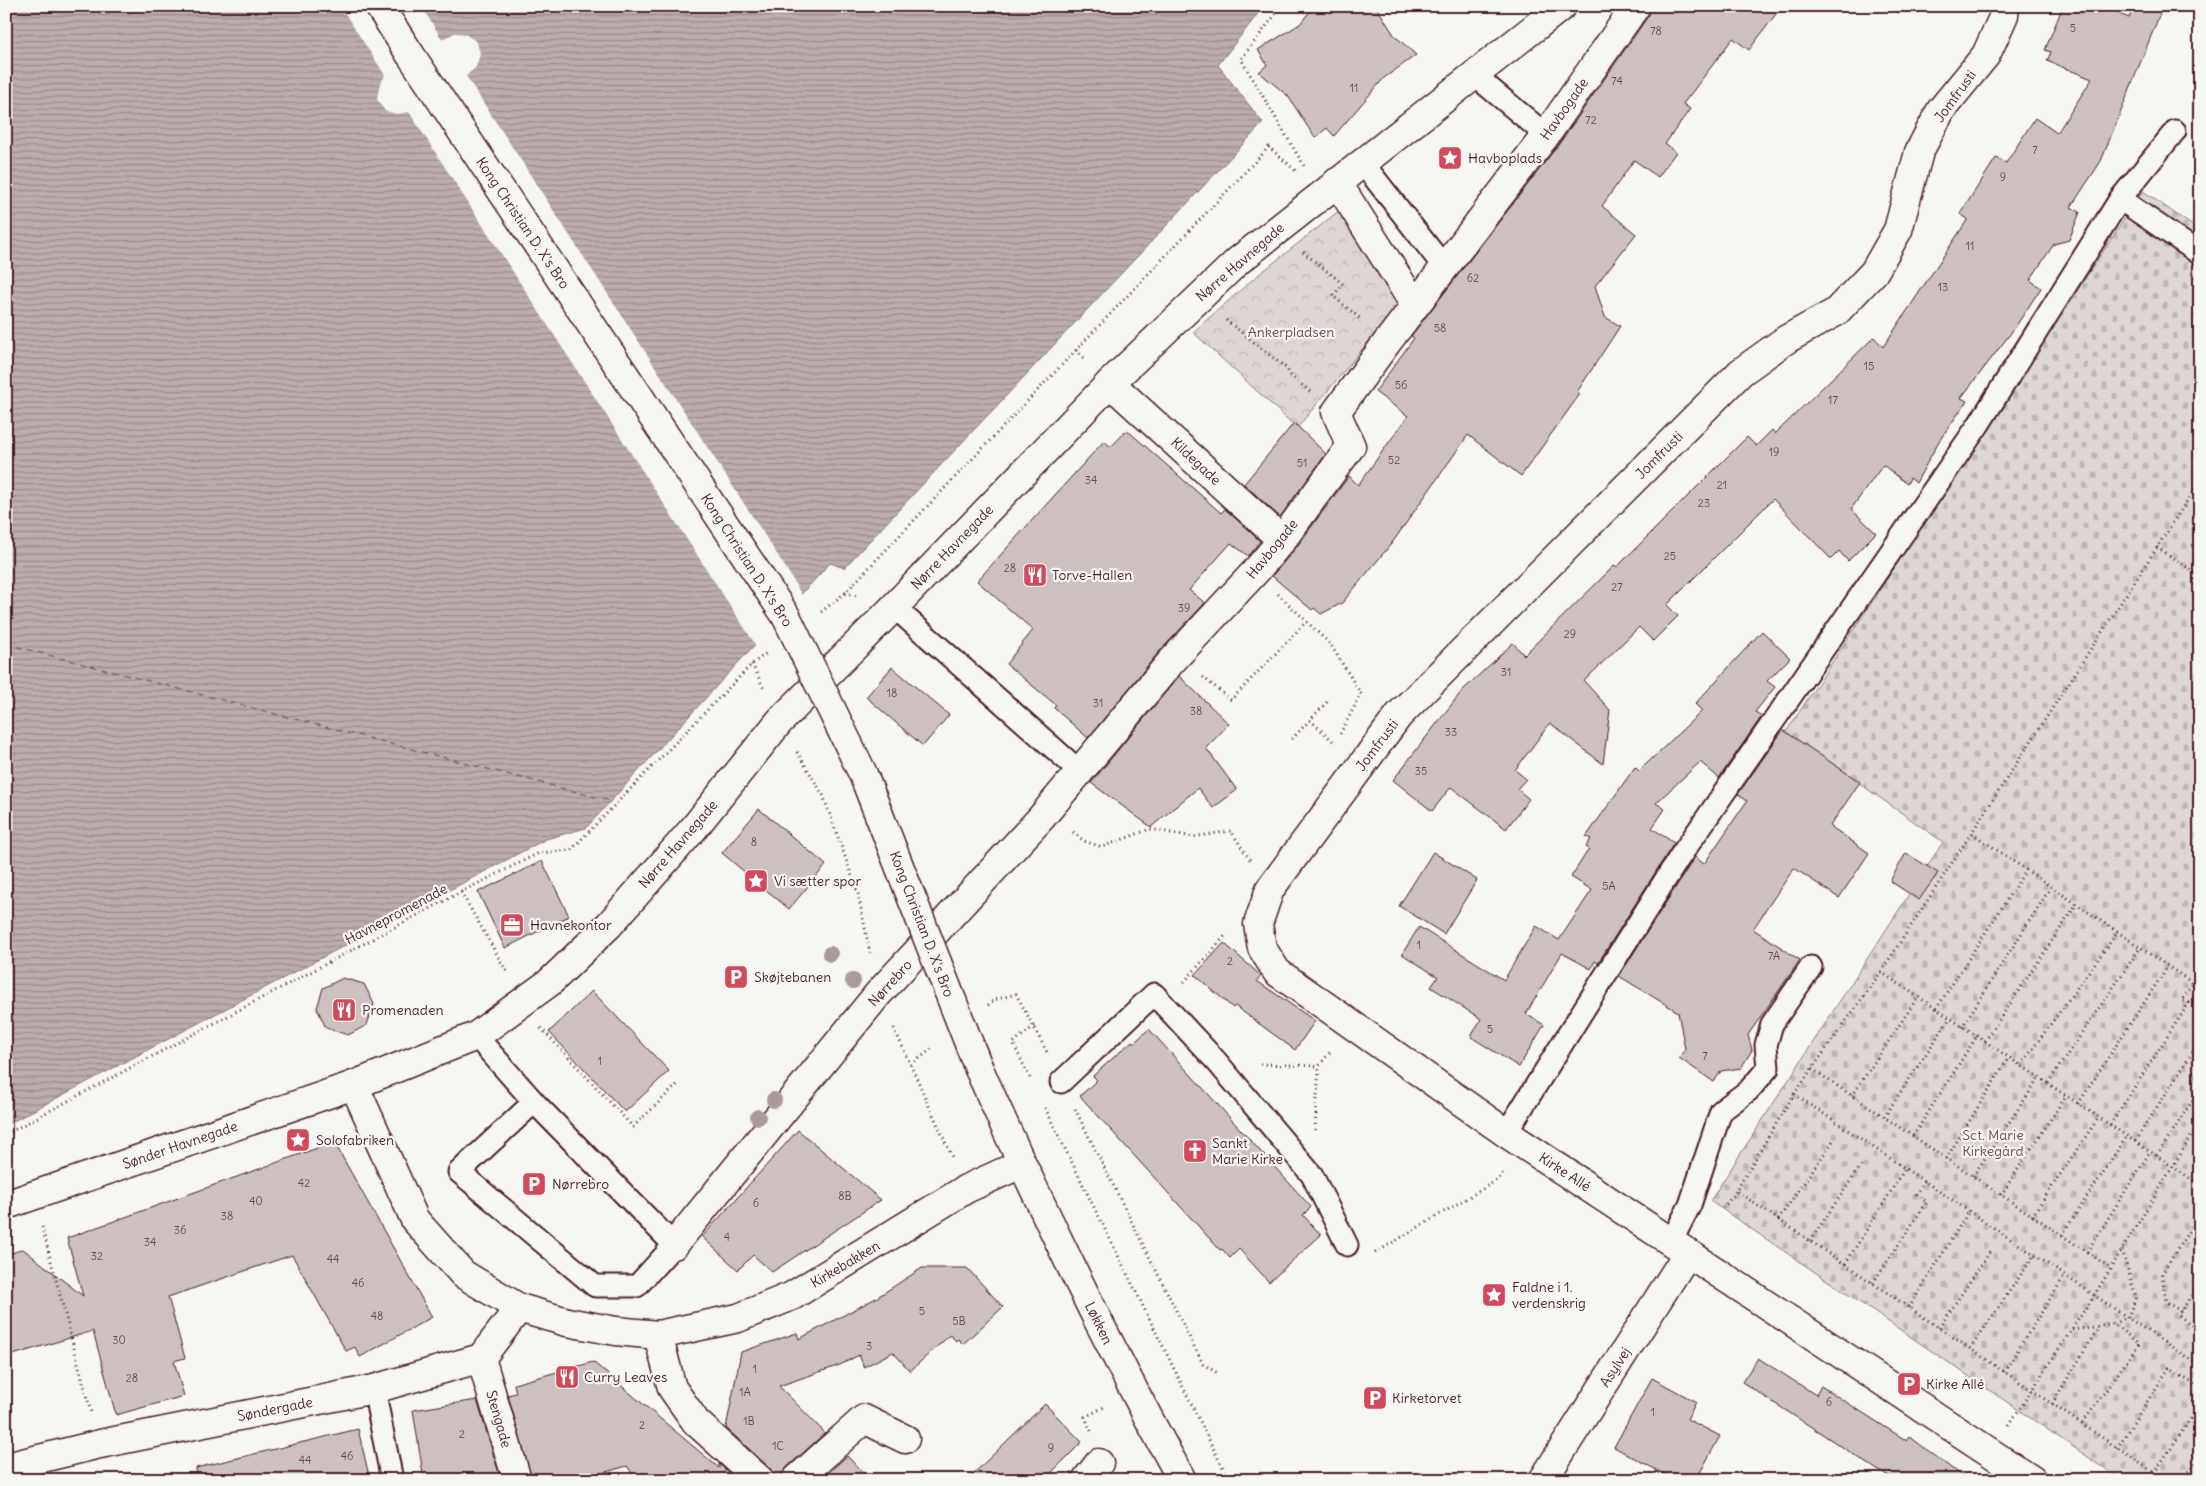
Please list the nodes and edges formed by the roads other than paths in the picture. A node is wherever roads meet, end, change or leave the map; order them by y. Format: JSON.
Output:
{"nodes":[{"id":1,"x":379,"y":6,"type":"edge"},
{"id":2,"x":1562,"y":6,"type":"edge"},
{"id":3,"x":1636,"y":6,"type":"edge"},
{"id":4,"x":2005,"y":6,"type":"edge"},
{"id":5,"x":1474,"y":75,"type":"junction"},
{"id":6,"x":2174,"y":131,"type":"dead end"},
{"id":7,"x":1546,"y":135,"type":"junction"},
{"id":8,"x":1362,"y":162,"type":"junction"},
{"id":9,"x":1329,"y":188,"type":"junction"},
{"id":10,"x":2120,"y":200,"type":"junction"},
{"id":11,"x":2200,"y":254,"type":"edge"},
{"id":12,"x":1444,"y":267,"type":"junction"},
{"id":13,"x":1415,"y":305,"type":"junction"},
{"id":14,"x":1110,"y":383,"type":"junction"},
{"id":15,"x":1282,"y":540,"type":"junction"},
{"id":16,"x":894,"y":607,"type":"junction"},
{"id":17,"x":1073,"y":768,"type":"junction"},
{"id":18,"x":1270,"y":889,"type":"joint"},
{"id":19,"x":1811,"y":967,"type":"dead end"},
{"id":20,"x":476,"y":1036,"type":"junction"},
{"id":21,"x":1061,"y":1082,"type":"road end"},
{"id":22,"x":354,"y":1085,"type":"junction"},
{"id":23,"x":534,"y":1102,"type":"junction"},
{"id":24,"x":1506,"y":1133,"type":"junction"},
{"id":25,"x":1021,"y":1164,"type":"junction"},
{"id":26,"x":6,"y":1205,"type":"edge"},
{"id":27,"x":674,"y":1245,"type":"junction"},
{"id":28,"x":1347,"y":1245,"type":"dead end"},
{"id":29,"x":1679,"y":1248,"type":"junction"},
{"id":30,"x":519,"y":1308,"type":"junction"},
{"id":31,"x":658,"y":1335,"type":"junction"},
{"id":32,"x":481,"y":1358,"type":"junction"},
{"id":33,"x":374,"y":1389,"type":"junction"},
{"id":34,"x":905,"y":1439,"type":"dead end"},
{"id":35,"x":6,"y":1467,"type":"edge"},
{"id":36,"x":392,"y":1480,"type":"edge"},
{"id":37,"x":517,"y":1480,"type":"edge"},
{"id":38,"x":760,"y":1480,"type":"edge"},
{"id":39,"x":796,"y":1480,"type":"edge"},
{"id":40,"x":1182,"y":1480,"type":"edge"},
{"id":41,"x":1543,"y":1480,"type":"edge"},
{"id":42,"x":2032,"y":1480,"type":"edge"}],
"edges":[{"from":1,"to":25,"type":"street","name":"Kong Christian D. X's Bro","bridge":true},
{"from":2,"to":5,"type":"street","name":"Nørre Havnegade"},
{"from":3,"to":7,"type":"street","name":"Havbogade"},
{"from":4,"to":18,"type":"street","name":"Jomfrusti"},
{"from":5,"to":7,"type":"lane"},
{"from":5,"to":8,"type":"street","name":"Nørre Havnegade"},
{"from":6,"to":10,"type":"lane"},
{"from":7,"to":12,"type":"street","name":"Havbogade"},
{"from":8,"to":9,"type":"street","name":"Nørre Havnegade"},
{"from":8,"to":12,"type":"lane"},
{"from":9,"to":13,"type":"street"},
{"from":9,"to":14,"type":"street","name":"Nørre Havnegade"},
{"from":10,"to":11,"type":"lane"},
{"from":10,"to":24,"type":"lane"},
{"from":12,"to":13,"type":"street","name":"Havbogade"},
{"from":13,"to":15,"type":"street","name":"Havbogade"},
{"from":14,"to":15,"type":"street","name":"Kildegade"},
{"from":14,"to":16,"type":"street","name":"Nørre Havnegade"},
{"from":15,"to":17,"type":"street","name":"Havbogade"},
{"from":16,"to":17,"type":"lane"},
{"from":16,"to":20,"type":"street","name":"Nørre Havnegade"},
{"from":17,"to":27,"type":"street","name":"Nørrebro"},
{"from":18,"to":24,"type":"street","name":"Kirke Allé"},
{"from":19,"to":29,"type":"lane"},
{"from":20,"to":22,"type":"street","name":"Nørre Havnegade"},
{"from":20,"to":23,"type":"lane"},
{"from":21,"to":28,"type":"lane"},
{"from":22,"to":26,"type":"street","name":"Sønder Havnegade"},
{"from":22,"to":30,"type":"street"},
{"from":23,"to":27,"type":"lane"},
{"from":23,"to":27,"type":"lane","name":"Nørrebro"},
{"from":24,"to":29,"type":"street","name":"Kirke Allé"},
{"from":25,"to":31,"type":"street","name":"Kirkebakken"},
{"from":25,"to":40,"type":"street","name":"Løkken"},
{"from":29,"to":41,"type":"street","name":"Asylvej"},
{"from":29,"to":42,"type":"street","name":"Kirke Allé"},
{"from":30,"to":31,"type":"street"},
{"from":30,"to":32,"type":"street"},
{"from":31,"to":38,"type":"street"},
{"from":32,"to":33,"type":"street","name":"Søndergade"},
{"from":32,"to":37,"type":"street","name":"Stengade"},
{"from":33,"to":35,"type":"street","name":"Søndergade"},
{"from":33,"to":36,"type":"lane"},
{"from":34,"to":39,"type":"street"}]}
